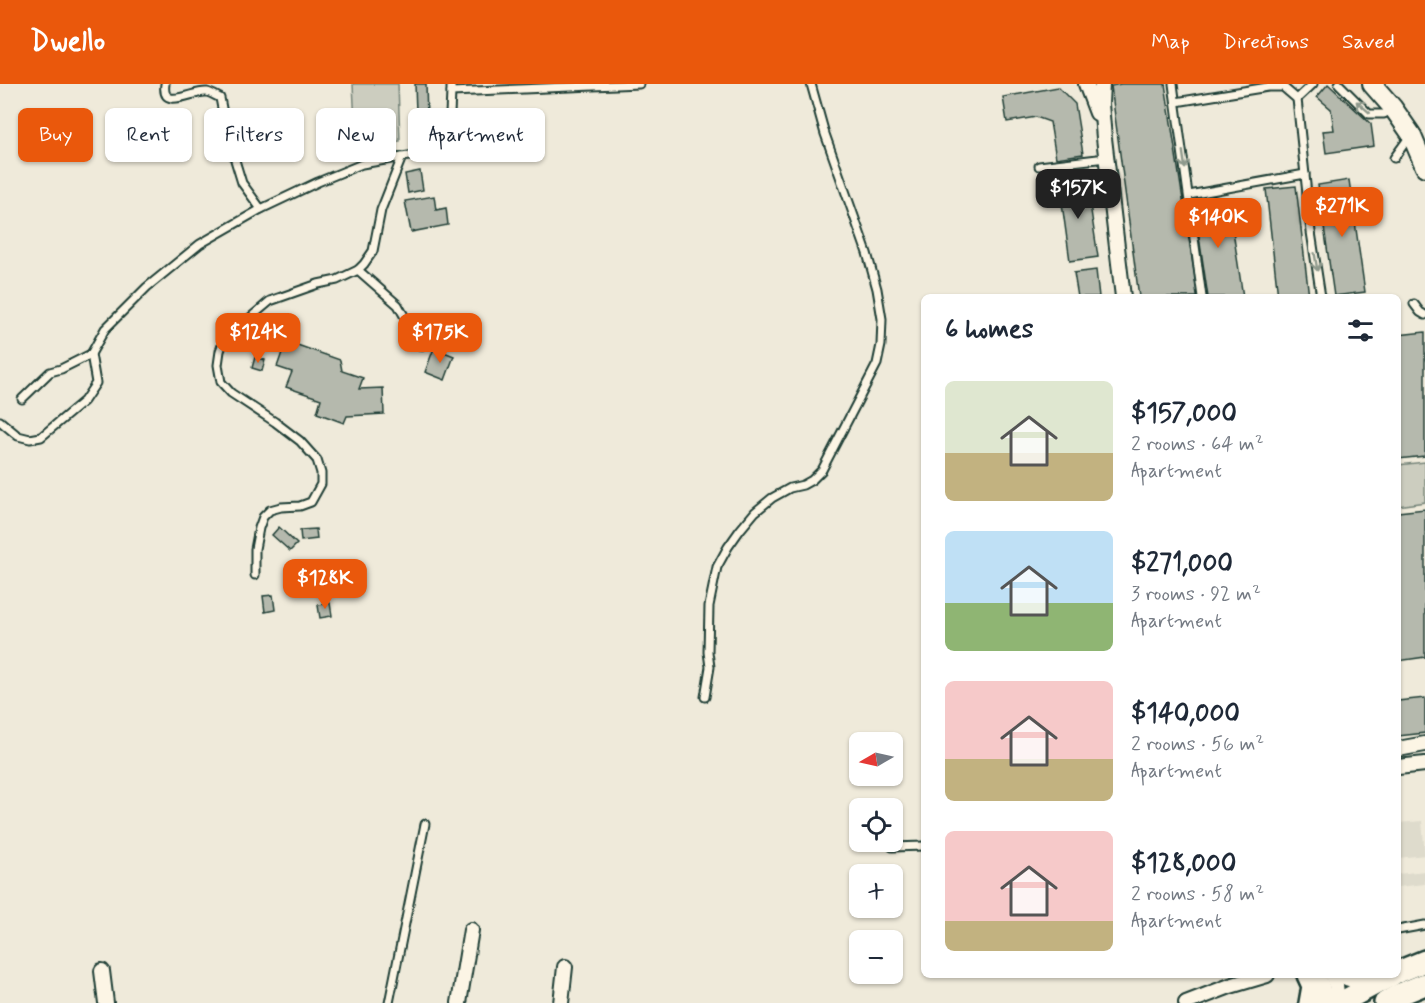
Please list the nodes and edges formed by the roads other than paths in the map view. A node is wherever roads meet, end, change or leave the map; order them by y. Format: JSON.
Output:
{"nodes":[{"id":1,"x":165,"y":84,"type":"edge"},
{"id":2,"x":639,"y":84,"type":"edge"},
{"id":3,"x":811,"y":84,"type":"edge"},
{"id":4,"x":1086,"y":84,"type":"edge"},
{"id":5,"x":1102,"y":84,"type":"edge"},
{"id":6,"x":1173,"y":84,"type":"edge"},
{"id":7,"x":1313,"y":84,"type":"edge"},
{"id":8,"x":1339,"y":84,"type":"edge"},
{"id":9,"x":1372,"y":84,"type":"edge"},
{"id":10,"x":451,"y":88,"type":"edge"},
{"id":11,"x":1297,"y":99,"type":"junction"},
{"id":12,"x":1176,"y":102,"type":"junction"},
{"id":13,"x":1393,"y":108,"type":"junction"},
{"id":14,"x":1411,"y":134,"type":"junction"},
{"id":15,"x":1104,"y":138,"type":"junction"},
{"id":16,"x":1423,"y":156,"type":"edge"},
{"id":17,"x":402,"y":157,"type":"junction"},
{"id":18,"x":1106,"y":158,"type":"junction"},
{"id":19,"x":1394,"y":158,"type":"dead end"},
{"id":20,"x":1038,"y":166,"type":"dead end"},
{"id":21,"x":1305,"y":174,"type":"junction"},
{"id":22,"x":1189,"y":195,"type":"junction"},
{"id":23,"x":261,"y":209,"type":"junction"},
{"id":24,"x":358,"y":270,"type":"junction"},
{"id":25,"x":1123,"y":294,"type":"edge"},
{"id":26,"x":1202,"y":294,"type":"edge"},
{"id":27,"x":1321,"y":294,"type":"edge"},
{"id":28,"x":1414,"y":304,"type":"dead end"},
{"id":29,"x":1425,"y":315,"type":"edge"},
{"id":30,"x":421,"y":346,"type":"dead end"},
{"id":31,"x":91,"y":354,"type":"junction"},
{"id":32,"x":22,"y":399,"type":"dead end"},
{"id":33,"x":0,"y":421,"type":"edge"},
{"id":34,"x":255,"y":575,"type":"dead end"},
{"id":35,"x":705,"y":697,"type":"dead end"},
{"id":36,"x":1425,"y":744,"type":"edge"},
{"id":37,"x":1401,"y":748,"type":"edge"},
{"id":38,"x":1425,"y":764,"type":"edge"},
{"id":39,"x":1401,"y":767,"type":"edge"},
{"id":40,"x":425,"y":824,"type":"dead end"},
{"id":41,"x":921,"y":846,"type":"edge"},
{"id":42,"x":903,"y":847,"type":"edge"},
{"id":43,"x":1425,"y":925,"type":"edge"},
{"id":44,"x":1401,"y":929,"type":"edge"},
{"id":45,"x":471,"y":930,"type":"dead end"},
{"id":46,"x":1425,"y":961,"type":"edge"},
{"id":47,"x":565,"y":967,"type":"dead end"},
{"id":48,"x":102,"y":971,"type":"dead end"},
{"id":49,"x":1257,"y":978,"type":"edge"},
{"id":50,"x":1309,"y":978,"type":"edge"},
{"id":51,"x":1318,"y":978,"type":"edge"},
{"id":52,"x":1333,"y":978,"type":"edge"},
{"id":53,"x":1358,"y":978,"type":"edge"},
{"id":54,"x":1425,"y":984,"type":"edge"},
{"id":55,"x":1390,"y":992,"type":"edge"},
{"id":56,"x":106,"y":1003,"type":"edge"},
{"id":57,"x":389,"y":1003,"type":"edge"},
{"id":58,"x":459,"y":1003,"type":"edge"},
{"id":59,"x":561,"y":1003,"type":"edge"},
{"id":60,"x":1186,"y":1003,"type":"edge"},
{"id":61,"x":1311,"y":1003,"type":"edge"},
{"id":62,"x":1325,"y":1003,"type":"edge"},
{"id":63,"x":1339,"y":1003,"type":"edge"}],
"edges":[{"from":1,"to":23,"type":"lane"},
{"from":2,"to":10,"type":"lane"},
{"from":3,"to":35,"type":"lane"},
{"from":4,"to":15,"type":"street"},
{"from":5,"to":15,"type":"street"},
{"from":6,"to":12,"type":"lane"},
{"from":7,"to":11,"type":"lane"},
{"from":13,"to":8,"type":"lane","one_way":true},
{"from":9,"to":13,"type":"street"},
{"from":10,"to":17,"type":"lane"},
{"from":11,"to":12,"type":"lane"},
{"from":11,"to":21,"type":"lane"},
{"from":12,"to":22,"type":"lane","one_way":true},
{"from":13,"to":14,"type":"street"},
{"from":14,"to":16,"type":"street"},
{"from":14,"to":19,"type":"lane"},
{"from":15,"to":18,"type":"street"},
{"from":17,"to":23,"type":"lane"},
{"from":17,"to":24,"type":"lane"},
{"from":18,"to":20,"type":"lane"},
{"from":18,"to":25,"type":"street"},
{"from":21,"to":22,"type":"lane"},
{"from":21,"to":27,"type":"lane","one_way":true},
{"from":22,"to":26,"type":"lane"},
{"from":23,"to":31,"type":"lane"},
{"from":24,"to":30,"type":"lane"},
{"from":24,"to":34,"type":"lane"},
{"from":28,"to":29,"type":"lane"},
{"from":31,"to":32,"type":"lane"},
{"from":31,"to":33,"type":"lane"},
{"from":36,"to":37,"type":"street"},
{"from":38,"to":39,"type":"street"},
{"from":40,"to":57,"type":"lane"},
{"from":41,"to":42,"type":"lane"},
{"from":43,"to":44,"type":"lane"},
{"from":45,"to":58,"type":"street"},
{"from":46,"to":55,"type":"main road"},
{"from":47,"to":59,"type":"street"},
{"from":48,"to":56,"type":"street"},
{"from":49,"to":60,"type":"street"},
{"from":50,"to":61,"type":"main road"},
{"from":51,"to":62,"type":"street"},
{"from":52,"to":63,"type":"street"},
{"from":53,"to":55,"type":"main road"},
{"from":54,"to":55,"type":"main road"},
{"from":55,"to":63,"type":"main road"}]}
